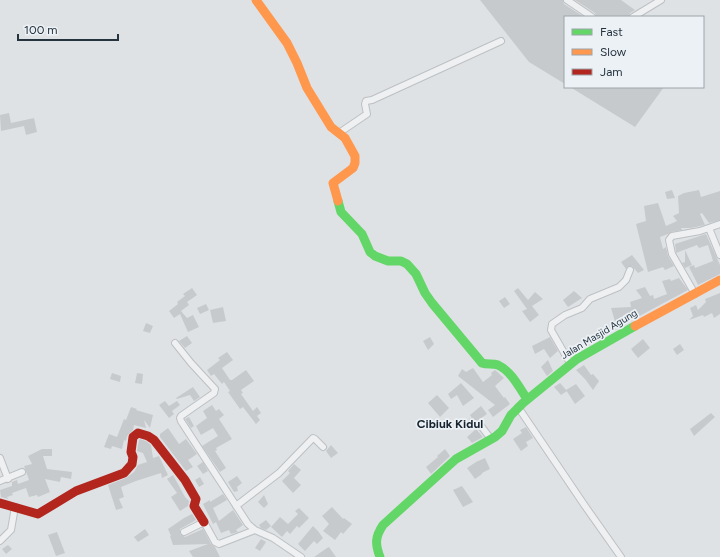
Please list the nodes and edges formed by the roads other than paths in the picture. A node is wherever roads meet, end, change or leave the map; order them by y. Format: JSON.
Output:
{"nodes":[{"id":1,"x":256,"y":0,"type":"edge"},
{"id":2,"x":567,"y":0,"type":"edge"},
{"id":3,"x":661,"y":0,"type":"edge"},
{"id":4,"x":591,"y":16,"type":"edge"},
{"id":5,"x":635,"y":16,"type":"edge"},
{"id":6,"x":501,"y":41,"type":"dead end"},
{"id":7,"x":339,"y":133,"type":"junction"},
{"id":8,"x":720,"y":224,"type":"edge"},
{"id":9,"x":709,"y":228,"type":"junction"},
{"id":10,"x":720,"y":255,"type":"edge"},
{"id":11,"x":630,"y":270,"type":"dead end"},
{"id":12,"x":720,"y":280,"type":"edge"},
{"id":13,"x":695,"y":294,"type":"junction"},
{"id":14,"x":175,"y":343,"type":"dead end"},
{"id":15,"x":570,"y":363,"type":"junction"},
{"id":16,"x":527,"y":399,"type":"junction"},
{"id":17,"x":518,"y":407,"type":"junction"},
{"id":18,"x":472,"y":422,"type":"dead end"},
{"id":19,"x":491,"y":439,"type":"junction"},
{"id":20,"x":323,"y":447,"type":"dead end"},
{"id":21,"x":0,"y":458,"type":"edge"},
{"id":22,"x":22,"y":472,"type":"dead end"},
{"id":23,"x":8,"y":479,"type":"junction"},
{"id":24,"x":0,"y":481,"type":"edge"},
{"id":25,"x":0,"y":503,"type":"edge"},
{"id":26,"x":236,"y":506,"type":"junction"},
{"id":27,"x":15,"y":507,"type":"junction"},
{"id":28,"x":204,"y":522,"type":"junction"},
{"id":29,"x":255,"y":530,"type":"junction"},
{"id":30,"x":184,"y":532,"type":"dead end"},
{"id":31,"x":0,"y":541,"type":"edge"},
{"id":32,"x":301,"y":557,"type":"edge"},
{"id":33,"x":380,"y":557,"type":"edge"},
{"id":34,"x":621,"y":557,"type":"edge"}],
"edges":[{"from":1,"to":7,"type":"street"},
{"from":2,"to":4,"type":"street"},
{"from":3,"to":5,"type":"street"},
{"from":6,"to":7,"type":"street"},
{"from":7,"to":16,"type":"street"},
{"from":8,"to":9,"type":"street"},
{"from":9,"to":10,"type":"street"},
{"from":9,"to":13,"type":"street"},
{"from":11,"to":15,"type":"street"},
{"from":12,"to":13,"type":"street","name":"Jalan Masjid Agung"},
{"from":13,"to":15,"type":"street","name":"Jalan Masjid Agung"},
{"from":14,"to":26,"type":"street"},
{"from":15,"to":16,"type":"street","name":"Jalan Masjid Agung"},
{"from":16,"to":17,"type":"street","name":"Jalan Masjid Agung"},
{"from":17,"to":19,"type":"street","name":"Jalan Masjid Agung"},
{"from":17,"to":34,"type":"street"},
{"from":18,"to":19,"type":"street"},
{"from":19,"to":33,"type":"street","name":"Jalan Masjid Agung"},
{"from":20,"to":26,"type":"street"},
{"from":21,"to":23,"type":"street"},
{"from":22,"to":23,"type":"street"},
{"from":23,"to":24,"type":"street"},
{"from":25,"to":27,"type":"street"},
{"from":26,"to":29,"type":"street"},
{"from":27,"to":28,"type":"street"},
{"from":27,"to":31,"type":"street"},
{"from":28,"to":29,"type":"street"},
{"from":28,"to":30,"type":"street"},
{"from":29,"to":32,"type":"street"}]}
